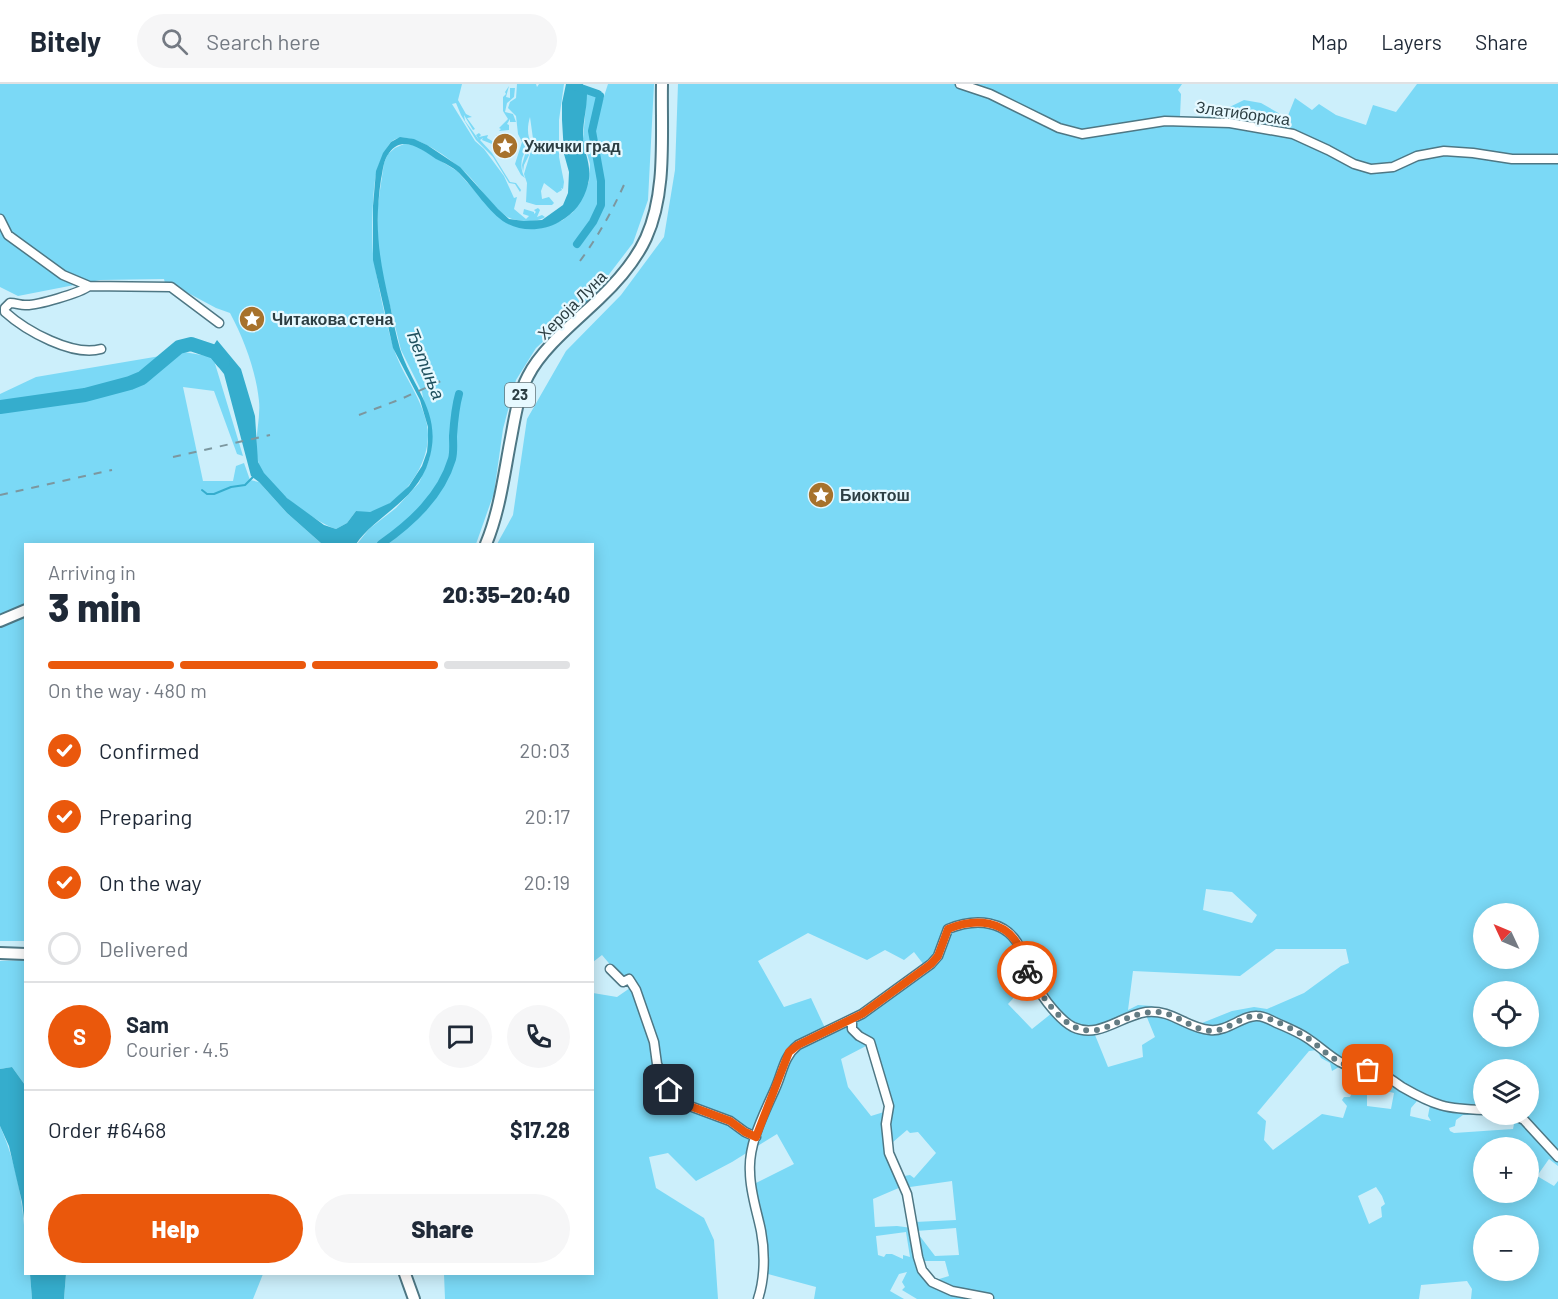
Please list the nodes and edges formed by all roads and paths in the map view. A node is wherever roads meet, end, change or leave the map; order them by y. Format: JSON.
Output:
{"nodes":[{"id":1,"x":662,"y":84,"type":"edge"},
{"id":2,"x":960,"y":84,"type":"edge"},
{"id":3,"x":1558,"y":159,"type":"edge"},
{"id":4,"x":0,"y":219,"type":"edge"},
{"id":5,"x":89,"y":286,"type":"junction"},
{"id":6,"x":219,"y":323,"type":"dead end"},
{"id":7,"x":101,"y":349,"type":"dead end"},
{"id":8,"x":486,"y":543,"type":"edge"},
{"id":9,"x":24,"y":611,"type":"edge"},
{"id":10,"x":0,"y":621,"type":"edge"},
{"id":11,"x":0,"y":953,"type":"edge"},
{"id":12,"x":24,"y":954,"type":"edge"},
{"id":13,"x":610,"y":969,"type":"dead end"},
{"id":14,"x":852,"y":1019,"type":"junction"},
{"id":15,"x":1473,"y":1110,"type":"edge"},
{"id":16,"x":1529,"y":1125,"type":"edge"},
{"id":17,"x":756,"y":1137,"type":"junction"},
{"id":18,"x":1558,"y":1157,"type":"edge"},
{"id":19,"x":405,"y":1275,"type":"edge"},
{"id":20,"x":414,"y":1299,"type":"edge"},
{"id":21,"x":758,"y":1299,"type":"edge"},
{"id":22,"x":988,"y":1299,"type":"edge"}],
"edges":[{"from":1,"to":8,"type":"main road","name":"Хероја Луна","number":"23"},
{"from":2,"to":3,"type":"street","name":"Златиборска"},
{"from":4,"to":5,"type":"street"},
{"from":5,"to":6,"type":"street"},
{"from":5,"to":7,"type":"street"},
{"from":9,"to":10,"type":"main road"},
{"from":11,"to":12,"type":"main road"},
{"from":13,"to":17,"type":"street"},
{"from":14,"to":15,"type":"street"},
{"from":14,"to":17,"type":"street"},
{"from":14,"to":22,"type":"street"},
{"from":16,"to":18,"type":"street"},
{"from":17,"to":21,"type":"street"},
{"from":19,"to":20,"type":"main road"}]}
